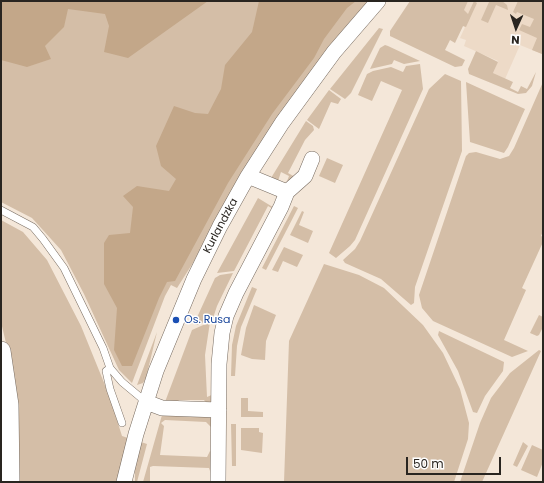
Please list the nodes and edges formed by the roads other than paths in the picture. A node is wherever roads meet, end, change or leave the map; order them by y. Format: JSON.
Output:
{"nodes":[{"id":1,"x":378,"y":1,"type":"edge"},
{"id":2,"x":312,"y":159,"type":"dead end"},
{"id":3,"x":248,"y":176,"type":"junction"},
{"id":4,"x":286,"y":192,"type":"junction"},
{"id":5,"x":1,"y":210,"type":"edge"},
{"id":6,"x":1,"y":351,"type":"edge"},
{"id":7,"x":110,"y":368,"type":"junction"},
{"id":8,"x":146,"y":402,"type":"junction"},
{"id":9,"x":219,"y":410,"type":"junction"},
{"id":10,"x":122,"y":422,"type":"dead end"},
{"id":11,"x":10,"y":482,"type":"edge"},
{"id":12,"x":124,"y":482,"type":"edge"},
{"id":13,"x":218,"y":482,"type":"edge"}],
"edges":[{"from":1,"to":3,"type":"street","name":"Kurlandzka"},
{"from":2,"to":4,"type":"street"},
{"from":3,"to":4,"type":"street"},
{"from":3,"to":8,"type":"street","name":"Kurlandzka"},
{"from":4,"to":9,"type":"street"},
{"from":5,"to":7,"type":"lane"},
{"from":6,"to":11,"type":"street"},
{"from":7,"to":8,"type":"lane"},
{"from":7,"to":10,"type":"lane"},
{"from":8,"to":9,"type":"street"},
{"from":8,"to":12,"type":"street","name":"Kurlandzka"},
{"from":9,"to":13,"type":"street"}]}
